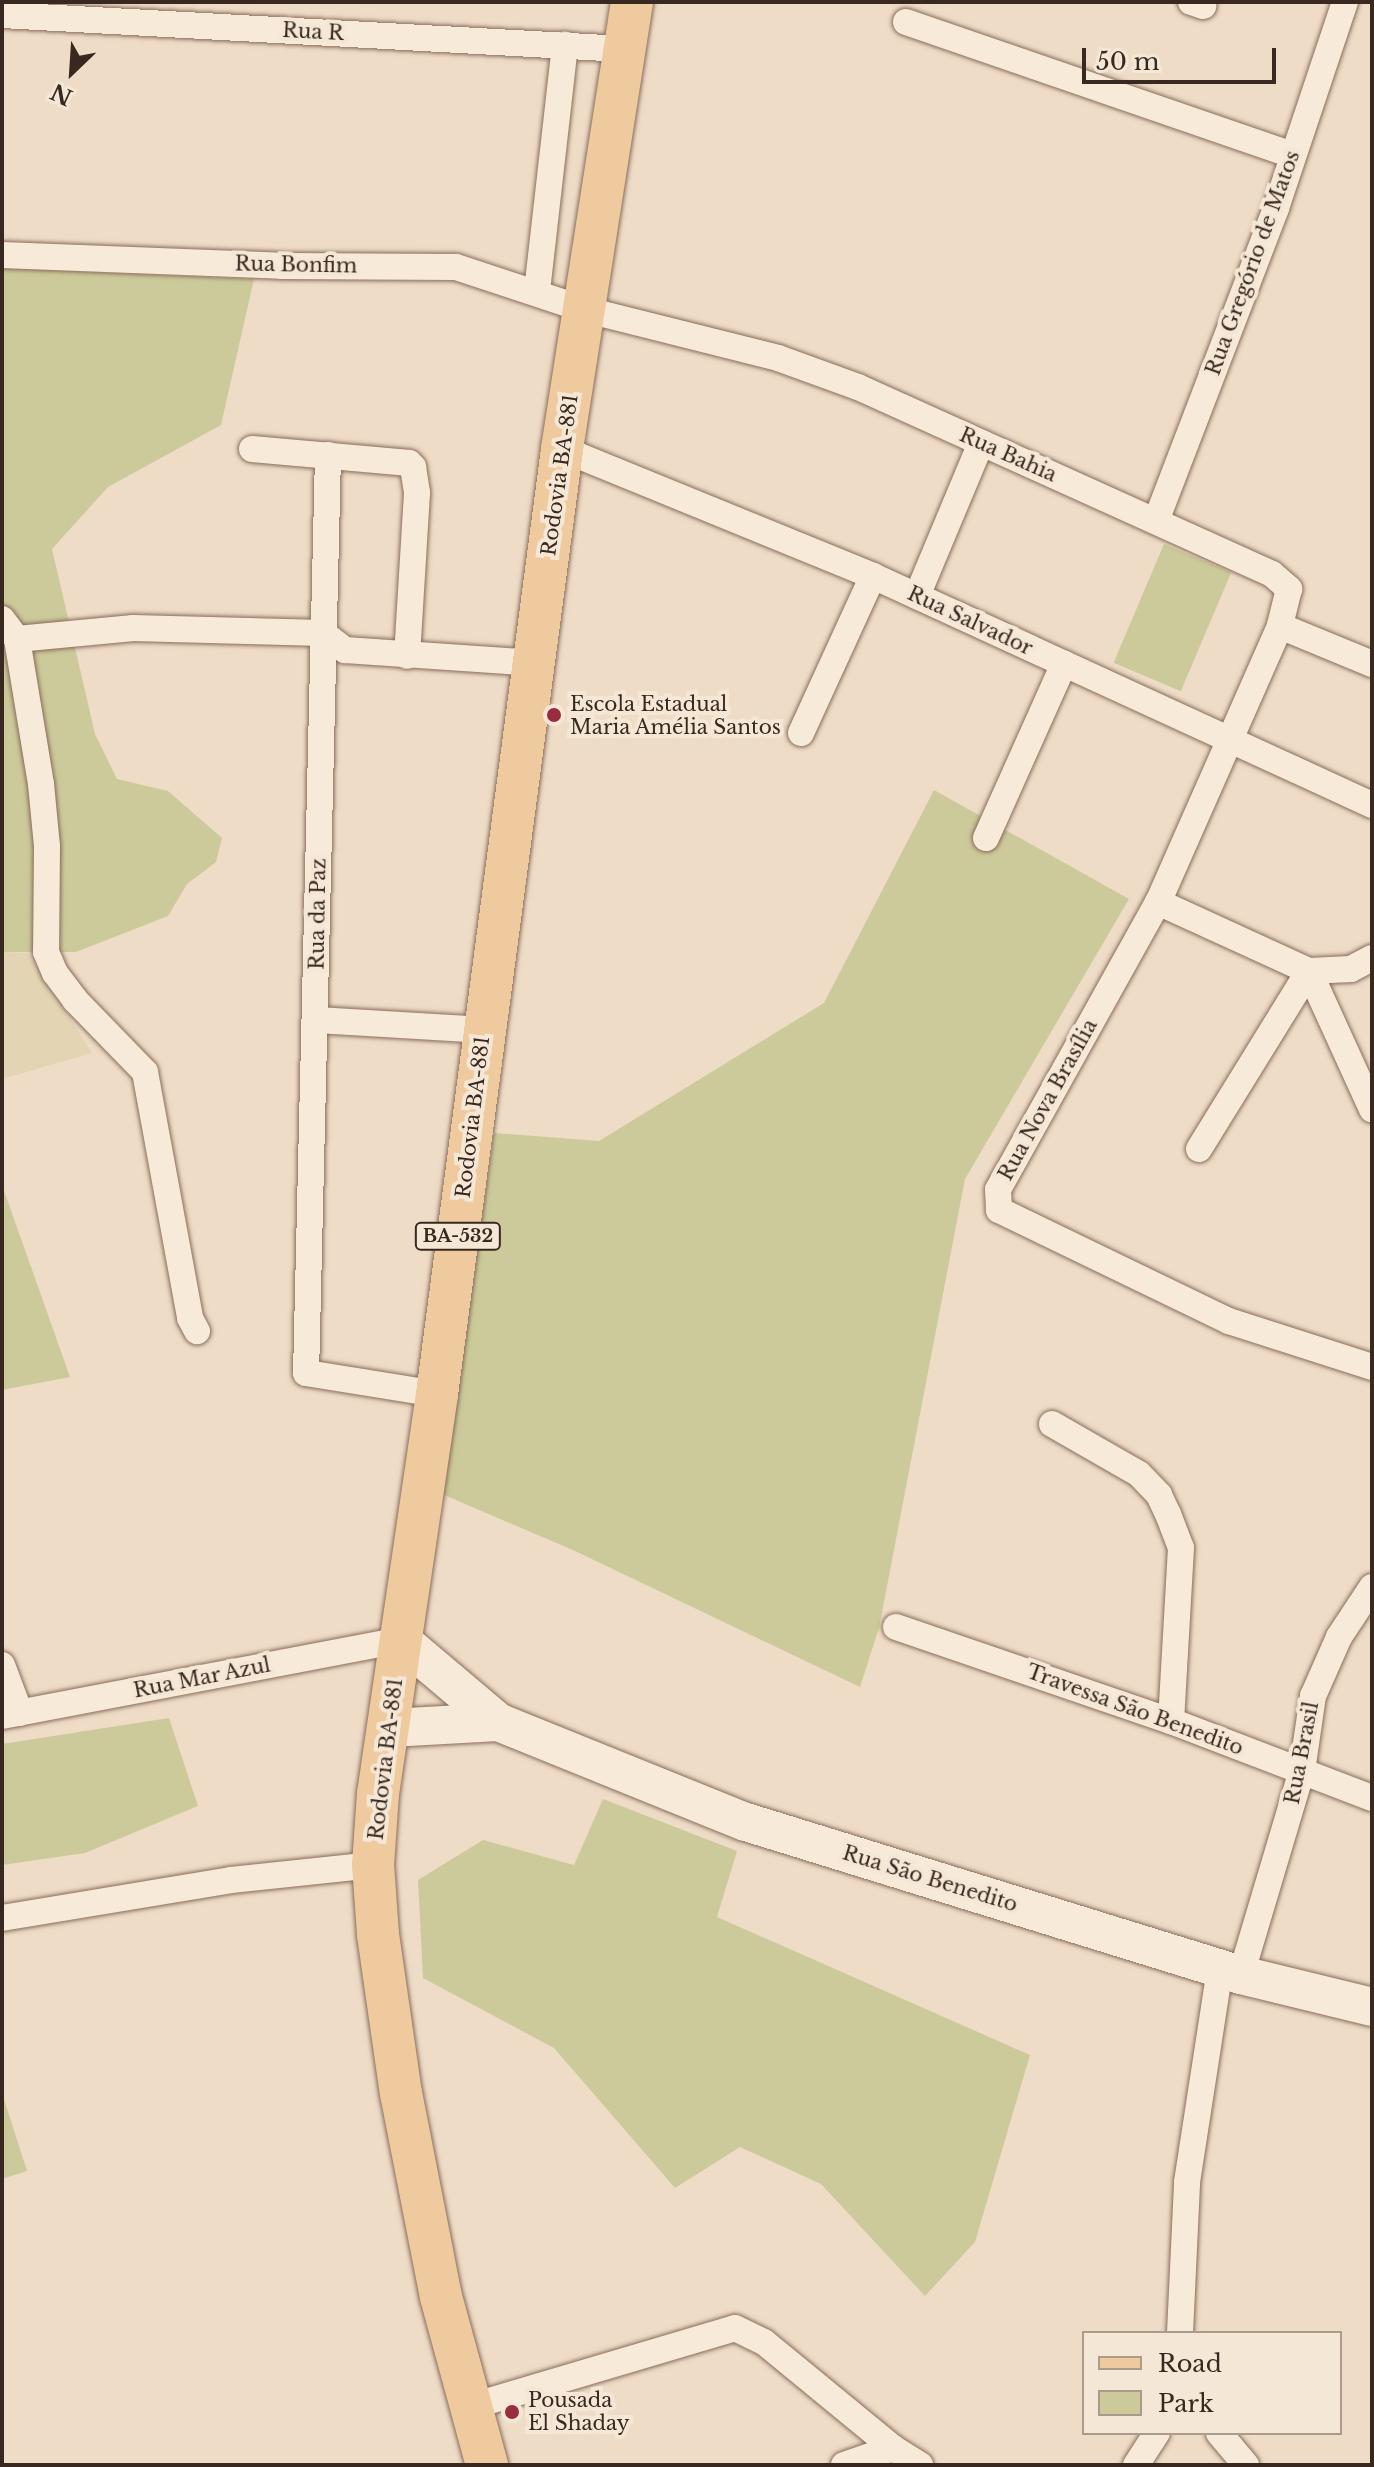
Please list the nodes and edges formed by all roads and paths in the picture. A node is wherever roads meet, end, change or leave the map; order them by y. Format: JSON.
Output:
{"nodes":[{"id":1,"x":632,"y":2,"type":"edge"},
{"id":2,"x":1345,"y":2,"type":"edge"},
{"id":3,"x":2,"y":15,"type":"edge"},
{"id":4,"x":906,"y":22,"type":"dead end"},
{"id":5,"x":565,"y":45,"type":"junction"},
{"id":6,"x":624,"y":49,"type":"junction"},
{"id":7,"x":1293,"y":155,"type":"junction"},
{"id":8,"x":2,"y":255,"type":"edge"},
{"id":9,"x":537,"y":291,"type":"junction"},
{"id":10,"x":583,"y":309,"type":"junction"},
{"id":11,"x":981,"y":443,"type":"junction"},
{"id":12,"x":252,"y":449,"type":"dead end"},
{"id":13,"x":562,"y":449,"type":"junction"},
{"id":14,"x":328,"y":455,"type":"junction"},
{"id":15,"x":1156,"y":521,"type":"junction"},
{"id":16,"x":873,"y":576,"type":"junction"},
{"id":17,"x":917,"y":596,"type":"junction"},
{"id":18,"x":1280,"y":626,"type":"junction"},
{"id":19,"x":9,"y":629,"type":"edge"},
{"id":20,"x":323,"y":633,"type":"junction"},
{"id":21,"x":407,"y":656,"type":"junction"},
{"id":22,"x":534,"y":663,"type":"junction"},
{"id":23,"x":1064,"y":664,"type":"junction"},
{"id":24,"x":1372,"y":664,"type":"edge"},
{"id":25,"x":801,"y":733,"type":"dead end"},
{"id":26,"x":1230,"y":743,"type":"junction"},
{"id":27,"x":1372,"y":805,"type":"edge"},
{"id":28,"x":986,"y":838,"type":"dead end"},
{"id":29,"x":1158,"y":902,"type":"junction"},
{"id":30,"x":1372,"y":958,"type":"edge"},
{"id":31,"x":1309,"y":971,"type":"junction"},
{"id":32,"x":317,"y":1020,"type":"junction"},
{"id":33,"x":485,"y":1030,"type":"junction"},
{"id":34,"x":1372,"y":1109,"type":"edge"},
{"id":35,"x":1199,"y":1149,"type":"dead end"},
{"id":36,"x":197,"y":1331,"type":"dead end"},
{"id":37,"x":1372,"y":1367,"type":"edge"},
{"id":38,"x":437,"y":1394,"type":"junction"},
{"id":39,"x":1052,"y":1424,"type":"dead end"},
{"id":40,"x":1372,"y":1587,"type":"edge"},
{"id":41,"x":896,"y":1627,"type":"dead end"},
{"id":42,"x":401,"y":1640,"type":"junction"},
{"id":43,"x":2,"y":1665,"type":"edge"},
{"id":44,"x":11,"y":1714,"type":"edge"},
{"id":45,"x":1171,"y":1721,"type":"junction"},
{"id":46,"x":498,"y":1722,"type":"junction"},
{"id":47,"x":390,"y":1728,"type":"junction"},
{"id":48,"x":1302,"y":1771,"type":"junction"},
{"id":49,"x":1372,"y":1798,"type":"edge"},
{"id":50,"x":373,"y":1865,"type":"junction"},
{"id":51,"x":2,"y":1918,"type":"edge"},
{"id":52,"x":1230,"y":1972,"type":"junction"},
{"id":53,"x":1372,"y":2007,"type":"edge"},
{"id":54,"x":1180,"y":2331,"type":"edge"},
{"id":55,"x":469,"y":2407,"type":"junction"},
{"id":56,"x":1156,"y":2435,"type":"edge"},
{"id":57,"x":1221,"y":2435,"type":"edge"},
{"id":58,"x":893,"y":2448,"type":"junction"},
{"id":59,"x":487,"y":2465,"type":"edge"},
{"id":60,"x":844,"y":2465,"type":"edge"},
{"id":61,"x":920,"y":2465,"type":"edge"},
{"id":62,"x":1136,"y":2465,"type":"edge"},
{"id":63,"x":1246,"y":2465,"type":"edge"}],
"edges":[{"from":1,"to":6,"type":"main road","name":"Rodovia BA-881","number":"BA-532"},
{"from":2,"to":7,"type":"street","name":"Rua Gregório de Matos"},
{"from":3,"to":5,"type":"street","name":"Rua R"},
{"from":4,"to":7,"type":"street"},
{"from":5,"to":6,"type":"street","name":"Rua R"},
{"from":5,"to":9,"type":"street"},
{"from":6,"to":10,"type":"main road","name":"Rodovia BA-881","number":"BA-532"},
{"from":7,"to":15,"type":"street","name":"Rua Gregório de Matos"},
{"from":8,"to":9,"type":"street","name":"Rua Bonfim"},
{"from":9,"to":10,"type":"street","name":"Rua Bonfim"},
{"from":10,"to":11,"type":"street","name":"Rua Bahia"},
{"from":10,"to":13,"type":"main road","name":"Rodovia BA-881","number":"BA-532"},
{"from":11,"to":15,"type":"street","name":"Rua Bahia"},
{"from":11,"to":17,"type":"street"},
{"from":12,"to":14,"type":"street"},
{"from":13,"to":16,"type":"street","name":"Rua Salvador"},
{"from":13,"to":22,"type":"main road","name":"Rodovia BA-881","number":"BA-532"},
{"from":14,"to":20,"type":"street","name":"Rua da Paz"},
{"from":14,"to":21,"type":"street"},
{"from":15,"to":18,"type":"street","name":"Rua Bahia"},
{"from":16,"to":17,"type":"street","name":"Rua Salvador"},
{"from":16,"to":25,"type":"street"},
{"from":17,"to":23,"type":"street","name":"Rua Salvador"},
{"from":18,"to":24,"type":"street"},
{"from":18,"to":26,"type":"street","name":"Rua Nova Brasília"},
{"from":19,"to":20,"type":"street"},
{"from":19,"to":36,"type":"street"},
{"from":20,"to":21,"type":"street"},
{"from":20,"to":32,"type":"street","name":"Rua da Paz"},
{"from":21,"to":22,"type":"street"},
{"from":22,"to":33,"type":"main road","name":"Rodovia BA-881","number":"BA-532"},
{"from":23,"to":26,"type":"street","name":"Rua Salvador"},
{"from":23,"to":28,"type":"street"},
{"from":26,"to":27,"type":"street","name":"Rua Salvador"},
{"from":26,"to":29,"type":"street","name":"Rua Nova Brasília"},
{"from":29,"to":31,"type":"street"},
{"from":29,"to":37,"type":"street","name":"Rua Nova Brasília"},
{"from":30,"to":31,"type":"street"},
{"from":31,"to":34,"type":"street"},
{"from":31,"to":35,"type":"street"},
{"from":32,"to":33,"type":"street"},
{"from":32,"to":38,"type":"street","name":"Rua da Paz"},
{"from":33,"to":38,"type":"main road","name":"Rodovia BA-881","number":"BA-532"},
{"from":38,"to":42,"type":"main road","name":"Rodovia BA-881","number":"BA-532"},
{"from":39,"to":45,"type":"street"},
{"from":40,"to":48,"type":"street","name":"Rua Brasil"},
{"from":41,"to":45,"type":"street","name":"Travessa São Benedito"},
{"from":42,"to":44,"type":"street","name":"Rua Mar Azul"},
{"from":42,"to":46,"type":"street","name":"Rua São Benedito"},
{"from":42,"to":47,"type":"main road","name":"Rodovia BA-881","number":"BA-532"},
{"from":43,"to":44,"type":"street"},
{"from":45,"to":48,"type":"street","name":"Travessa São Benedito"},
{"from":46,"to":47,"type":"street","name":"Rua São Benedito"},
{"from":46,"to":52,"type":"street","name":"Rua São Benedito"},
{"from":47,"to":50,"type":"main road","name":"Rodovia BA-881","number":"BA-532"},
{"from":48,"to":49,"type":"street","name":"Travessa São Benedito"},
{"from":48,"to":52,"type":"street","name":"Rua Brasil"},
{"from":50,"to":51,"type":"street"},
{"from":50,"to":55,"type":"main road","name":"Rodovia BA-881","number":"BA-532"},
{"from":52,"to":53,"type":"street","name":"Rua São Benedito"},
{"from":52,"to":54,"type":"street","name":"Rua Brasil"},
{"from":55,"to":58,"type":"street"},
{"from":55,"to":59,"type":"main road","name":"Rodovia BA-881","number":"BA-532"},
{"from":56,"to":62,"type":"street"},
{"from":57,"to":63,"type":"street"},
{"from":58,"to":60,"type":"street"},
{"from":58,"to":61,"type":"street"}]}
